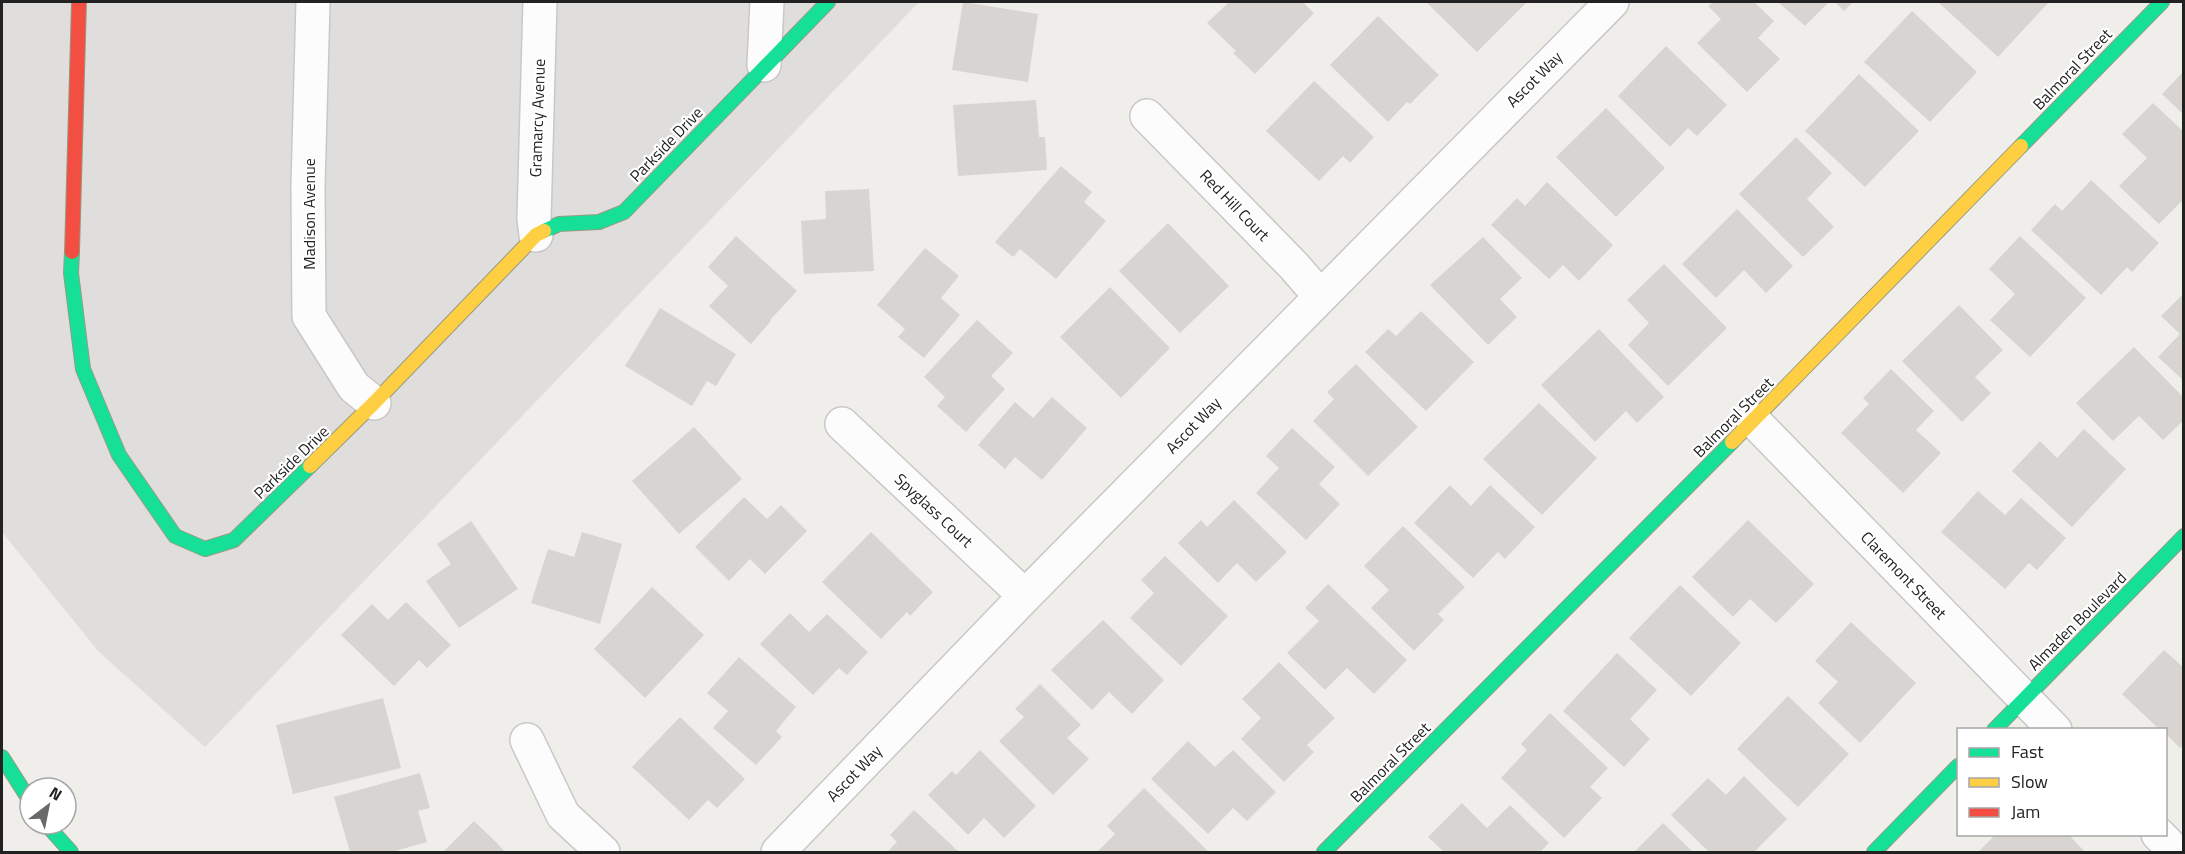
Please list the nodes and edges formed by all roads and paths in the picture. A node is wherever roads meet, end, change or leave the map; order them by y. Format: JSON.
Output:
{"nodes":[{"id":1,"x":79,"y":2,"type":"edge"},
{"id":2,"x":313,"y":2,"type":"edge"},
{"id":3,"x":540,"y":2,"type":"edge"},
{"id":4,"x":767,"y":2,"type":"edge"},
{"id":5,"x":828,"y":2,"type":"edge"},
{"id":6,"x":1612,"y":2,"type":"edge"},
{"id":7,"x":2162,"y":2,"type":"edge"},
{"id":8,"x":764,"y":65,"type":"junction"},
{"id":9,"x":1148,"y":116,"type":"dead end"},
{"id":10,"x":536,"y":235,"type":"junction"},
{"id":11,"x":1320,"y":296,"type":"junction"},
{"id":12,"x":374,"y":403,"type":"junction"},
{"id":13,"x":1753,"y":420,"type":"junction"},
{"id":14,"x":842,"y":424,"type":"dead end"},
{"id":15,"x":2184,"y":536,"type":"edge"},
{"id":16,"x":1025,"y":596,"type":"junction"},
{"id":17,"x":2025,"y":698,"type":"junction"},
{"id":18,"x":1995,"y":728,"type":"edge"},
{"id":19,"x":2054,"y":728,"type":"edge"},
{"id":20,"x":527,"y":740,"type":"dead end"},
{"id":21,"x":2,"y":757,"type":"edge"},
{"id":22,"x":1957,"y":768,"type":"edge"},
{"id":23,"x":18,"y":782,"type":"edge"},
{"id":24,"x":57,"y":836,"type":"edge"},
{"id":25,"x":2160,"y":836,"type":"edge"},
{"id":26,"x":71,"y":852,"type":"edge"},
{"id":27,"x":603,"y":852,"type":"edge"},
{"id":28,"x":778,"y":852,"type":"edge"},
{"id":29,"x":1324,"y":852,"type":"edge"},
{"id":30,"x":1874,"y":852,"type":"edge"},
{"id":31,"x":2176,"y":852,"type":"edge"}],
"edges":[{"from":1,"to":12,"type":"main road","name":"Parkside Drive"},
{"from":2,"to":12,"type":"street","name":"Madison Avenue"},
{"from":3,"to":10,"type":"street","name":"Gramarcy Avenue"},
{"from":4,"to":8,"type":"street"},
{"from":5,"to":8,"type":"main road","name":"Parkside Drive"},
{"from":6,"to":11,"type":"street","name":"Ascot Way"},
{"from":7,"to":13,"type":"main road","name":"Balmoral Street"},
{"from":8,"to":10,"type":"main road","name":"Parkside Drive"},
{"from":9,"to":11,"type":"street","name":"Red Hill Court"},
{"from":10,"to":12,"type":"main road","name":"Parkside Drive"},
{"from":11,"to":16,"type":"street","name":"Ascot Way"},
{"from":13,"to":17,"type":"street","name":"Claremont Street"},
{"from":13,"to":29,"type":"main road","name":"Balmoral Street"},
{"from":14,"to":16,"type":"street","name":"Spyglass Court"},
{"from":15,"to":17,"type":"main road","name":"Almaden Boulevard"},
{"from":16,"to":28,"type":"street","name":"Ascot Way"},
{"from":17,"to":18,"type":"main road","name":"Almaden Boulevard"},
{"from":17,"to":19,"type":"street","name":"Claremont Street"},
{"from":20,"to":27,"type":"street"},
{"from":21,"to":23,"type":"main road"},
{"from":22,"to":30,"type":"main road"},
{"from":24,"to":26,"type":"main road"},
{"from":25,"to":31,"type":"street"}]}
